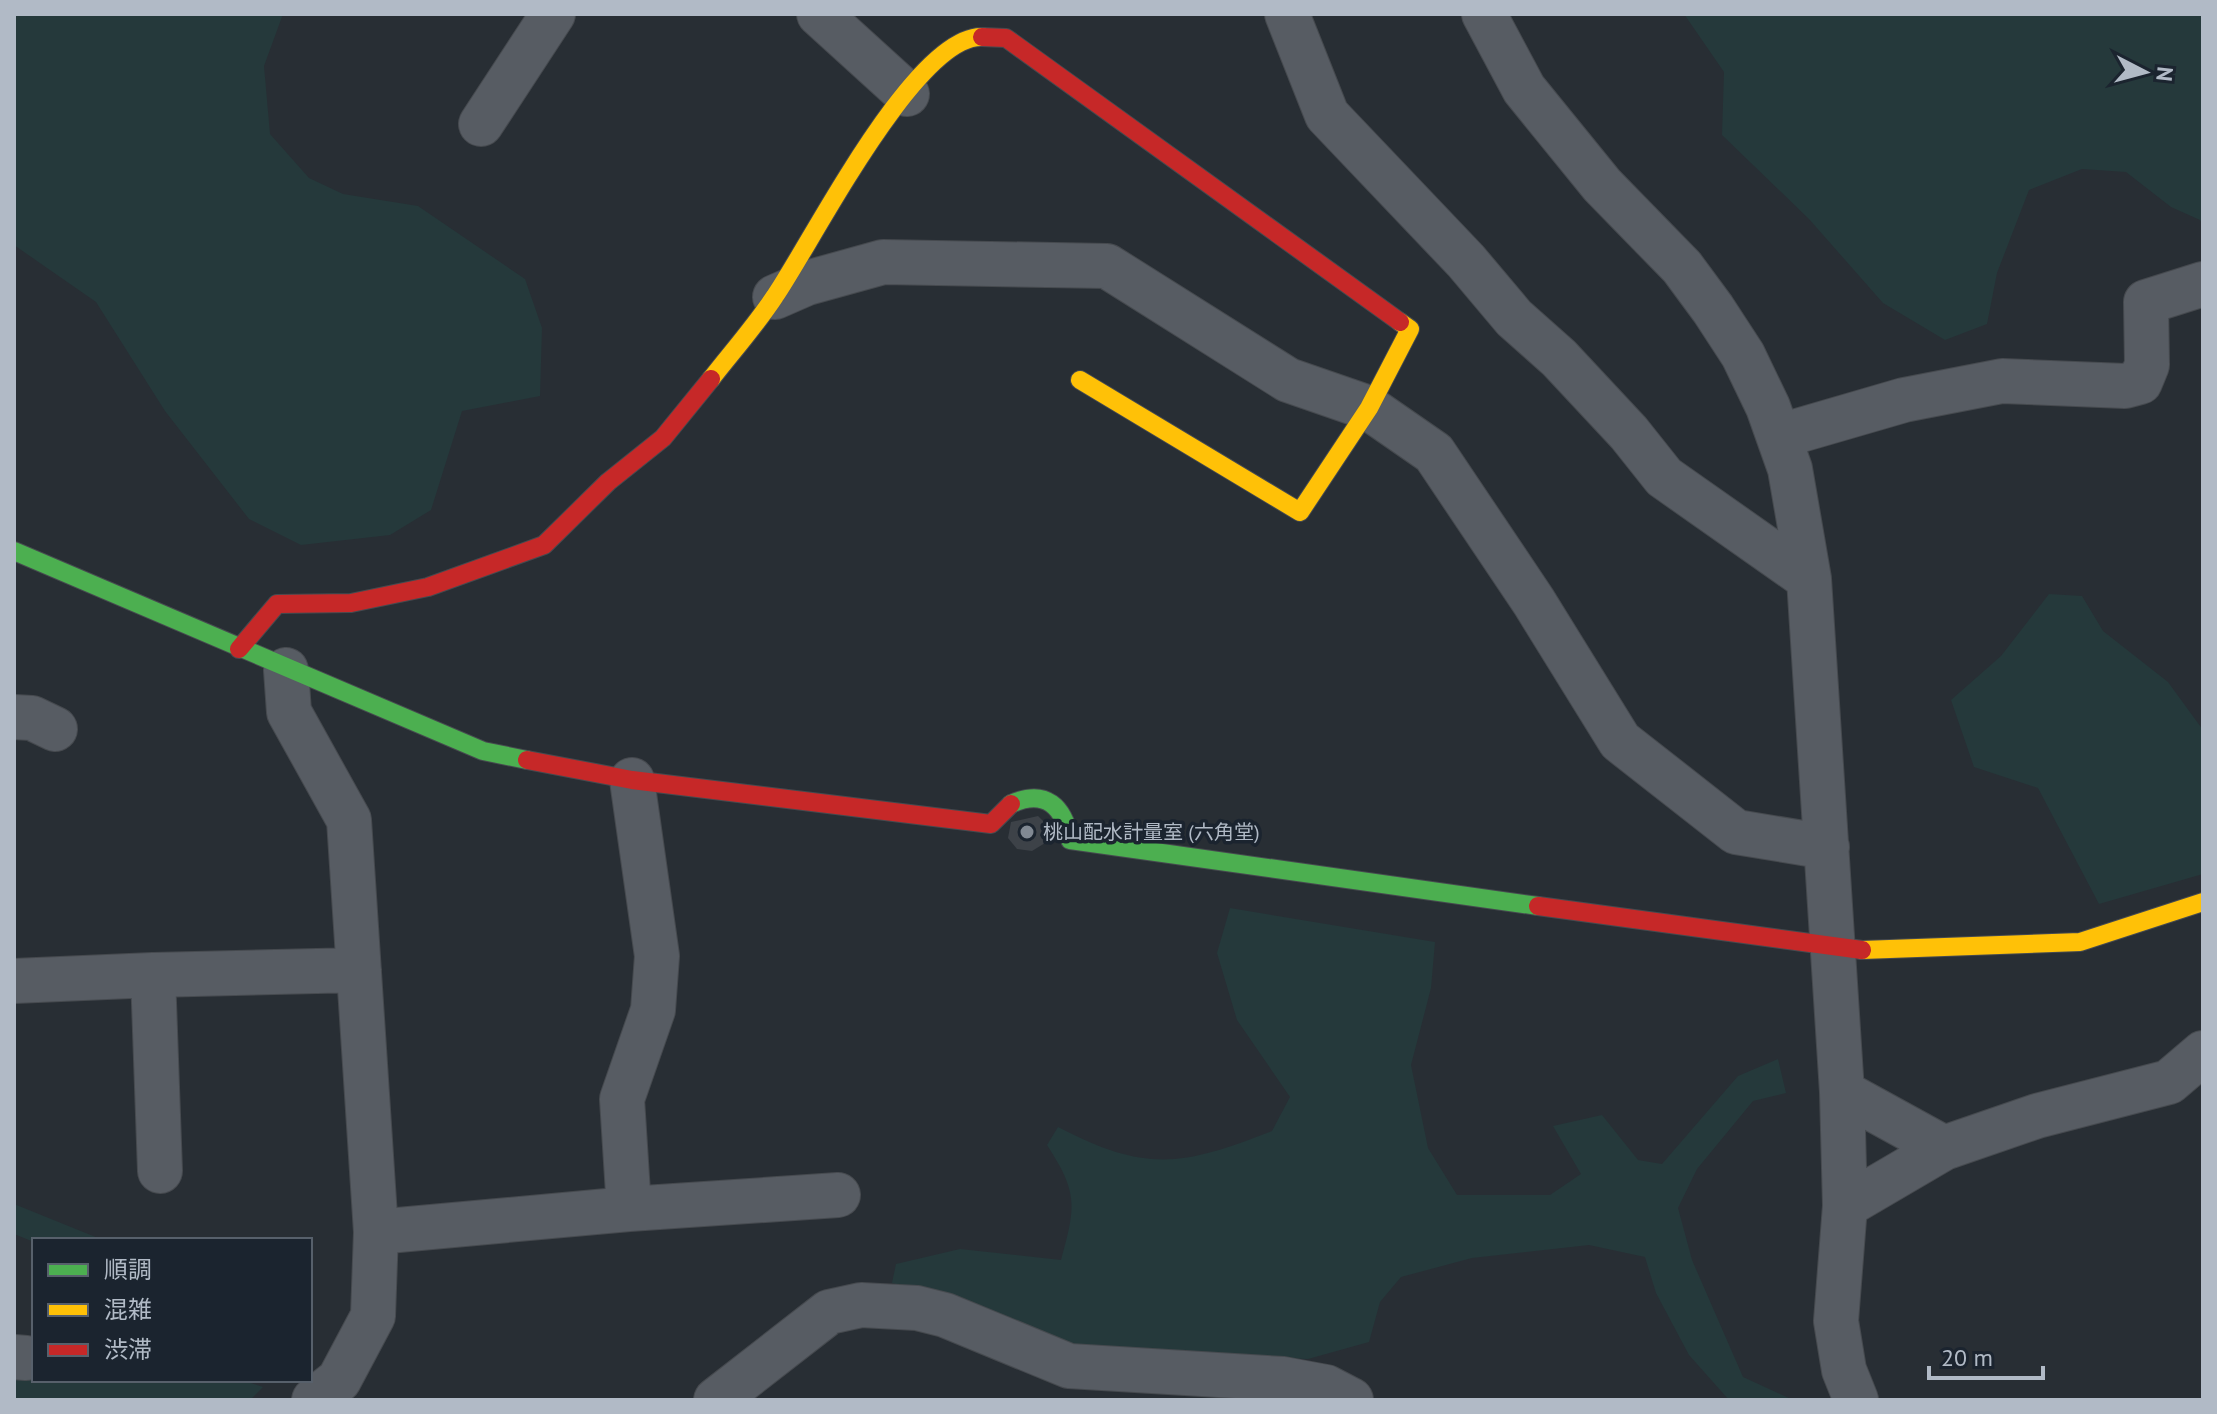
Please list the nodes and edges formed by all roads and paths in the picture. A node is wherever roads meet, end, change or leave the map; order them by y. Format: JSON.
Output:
{"nodes":[{"id":1,"x":553,"y":14,"type":"edge"},
{"id":2,"x":819,"y":14,"type":"edge"},
{"id":3,"x":1287,"y":14,"type":"edge"},
{"id":4,"x":1484,"y":14,"type":"edge"},
{"id":5,"x":907,"y":94,"type":"junction"},
{"id":6,"x":481,"y":124,"type":"dead end"},
{"id":7,"x":2203,"y":284,"type":"edge"},
{"id":8,"x":775,"y":297,"type":"junction"},
{"id":9,"x":1080,"y":380,"type":"dead end"},
{"id":10,"x":1369,"y":408,"type":"junction"},
{"id":11,"x":1780,"y":436,"type":"junction"},
{"id":12,"x":14,"y":551,"type":"edge"},
{"id":13,"x":1809,"y":579,"type":"junction"},
{"id":14,"x":239,"y":649,"type":"junction"},
{"id":15,"x":286,"y":670,"type":"junction"},
{"id":16,"x":632,"y":780,"type":"junction"},
{"id":17,"x":1827,"y":847,"type":"junction"},
{"id":18,"x":2203,"y":902,"type":"edge"},
{"id":19,"x":1830,"y":948,"type":"junction"},
{"id":20,"x":359,"y":970,"type":"junction"},
{"id":21,"x":153,"y":975,"type":"junction"},
{"id":22,"x":14,"y":981,"type":"edge"},
{"id":23,"x":2203,"y":1053,"type":"edge"},
{"id":24,"x":1842,"y":1092,"type":"junction"},
{"id":25,"x":1944,"y":1148,"type":"junction"},
{"id":26,"x":160,"y":1171,"type":"dead end"},
{"id":27,"x":838,"y":1195,"type":"dead end"},
{"id":28,"x":1845,"y":1206,"type":"junction"},
{"id":29,"x":629,"y":1209,"type":"junction"},
{"id":30,"x":376,"y":1232,"type":"junction"},
{"id":31,"x":314,"y":1400,"type":"edge"},
{"id":32,"x":716,"y":1400,"type":"edge"},
{"id":33,"x":1351,"y":1400,"type":"edge"},
{"id":34,"x":1856,"y":1400,"type":"edge"}],
"edges":[{"from":1,"to":6,"type":"street"},
{"from":2,"to":5,"type":"street"},
{"from":3,"to":13,"type":"street"},
{"from":4,"to":11,"type":"street"},
{"from":5,"to":8,"type":"street"},
{"from":5,"to":10,"type":"street"},
{"from":7,"to":11,"type":"street"},
{"from":8,"to":10,"type":"street"},
{"from":8,"to":14,"type":"street"},
{"from":9,"to":10,"type":"street"},
{"from":10,"to":17,"type":"street"},
{"from":11,"to":13,"type":"street"},
{"from":12,"to":14,"type":"street"},
{"from":13,"to":17,"type":"street"},
{"from":14,"to":15,"type":"street"},
{"from":15,"to":16,"type":"street"},
{"from":15,"to":20,"type":"street"},
{"from":16,"to":19,"type":"street"},
{"from":16,"to":29,"type":"street"},
{"from":17,"to":19,"type":"street"},
{"from":18,"to":19,"type":"street"},
{"from":19,"to":24,"type":"street"},
{"from":20,"to":21,"type":"street"},
{"from":20,"to":30,"type":"street"},
{"from":21,"to":22,"type":"street"},
{"from":21,"to":26,"type":"street"},
{"from":23,"to":25,"type":"street"},
{"from":24,"to":25,"type":"street"},
{"from":24,"to":28,"type":"street"},
{"from":25,"to":28,"type":"street"},
{"from":27,"to":29,"type":"street"},
{"from":28,"to":34,"type":"street"},
{"from":29,"to":30,"type":"street"},
{"from":30,"to":31,"type":"street"},
{"from":32,"to":33,"type":"street"}]}
